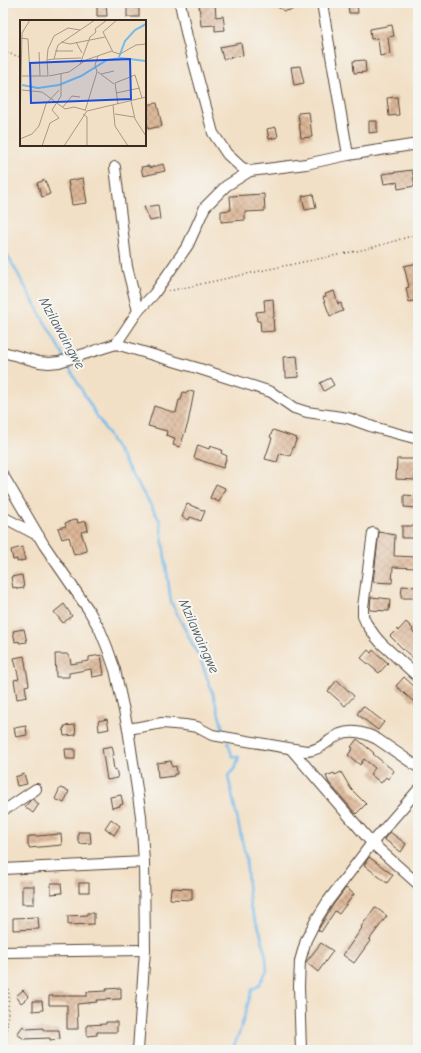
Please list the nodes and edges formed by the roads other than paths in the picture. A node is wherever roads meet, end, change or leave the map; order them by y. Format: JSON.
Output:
{"nodes":[{"id":1,"x":180,"y":3,"type":"edge"},
{"id":2,"x":322,"y":3,"type":"edge"},
{"id":3,"x":418,"y":144,"type":"edge"},
{"id":4,"x":348,"y":155,"type":"junction"},
{"id":5,"x":115,"y":167,"type":"dead end"},
{"id":6,"x":250,"y":171,"type":"junction"},
{"id":7,"x":138,"y":311,"type":"junction"},
{"id":8,"x":116,"y":344,"type":"junction"},
{"id":9,"x":3,"y":352,"type":"edge"},
{"id":10,"x":418,"y":439,"type":"edge"},
{"id":11,"x":3,"y":475,"type":"edge"},
{"id":12,"x":3,"y":518,"type":"edge"},
{"id":13,"x":373,"y":533,"type":"dead end"},
{"id":14,"x":38,"y":536,"type":"junction"},
{"id":15,"x":418,"y":677,"type":"edge"},
{"id":16,"x":128,"y":729,"type":"junction"},
{"id":17,"x":291,"y":749,"type":"junction"},
{"id":18,"x":418,"y":767,"type":"edge"},
{"id":19,"x":36,"y":789,"type":"dead end"},
{"id":20,"x":418,"y":790,"type":"edge"},
{"id":21,"x":3,"y":810,"type":"edge"},
{"id":22,"x":372,"y":843,"type":"junction"},
{"id":23,"x":144,"y":862,"type":"junction"},
{"id":24,"x":3,"y":869,"type":"edge"},
{"id":25,"x":418,"y":884,"type":"edge"},
{"id":26,"x":145,"y":950,"type":"junction"},
{"id":27,"x":3,"y":952,"type":"edge"},
{"id":28,"x":138,"y":1050,"type":"edge"},
{"id":29,"x":301,"y":1050,"type":"edge"}],
"edges":[{"from":1,"to":6,"type":"street"},
{"from":2,"to":4,"type":"street"},
{"from":3,"to":4,"type":"street"},
{"from":4,"to":6,"type":"street"},
{"from":5,"to":7,"type":"street"},
{"from":6,"to":7,"type":"street"},
{"from":7,"to":8,"type":"street"},
{"from":8,"to":9,"type":"street"},
{"from":8,"to":10,"type":"street"},
{"from":11,"to":14,"type":"street"},
{"from":12,"to":14,"type":"street"},
{"from":13,"to":15,"type":"street"},
{"from":14,"to":16,"type":"street"},
{"from":16,"to":17,"type":"street"},
{"from":16,"to":23,"type":"street"},
{"from":17,"to":18,"type":"street"},
{"from":17,"to":22,"type":"street"},
{"from":19,"to":21,"type":"street"},
{"from":20,"to":22,"type":"street"},
{"from":22,"to":25,"type":"street"},
{"from":22,"to":29,"type":"street"},
{"from":23,"to":24,"type":"street"},
{"from":23,"to":26,"type":"street"},
{"from":26,"to":27,"type":"street"},
{"from":26,"to":28,"type":"street"}]}
